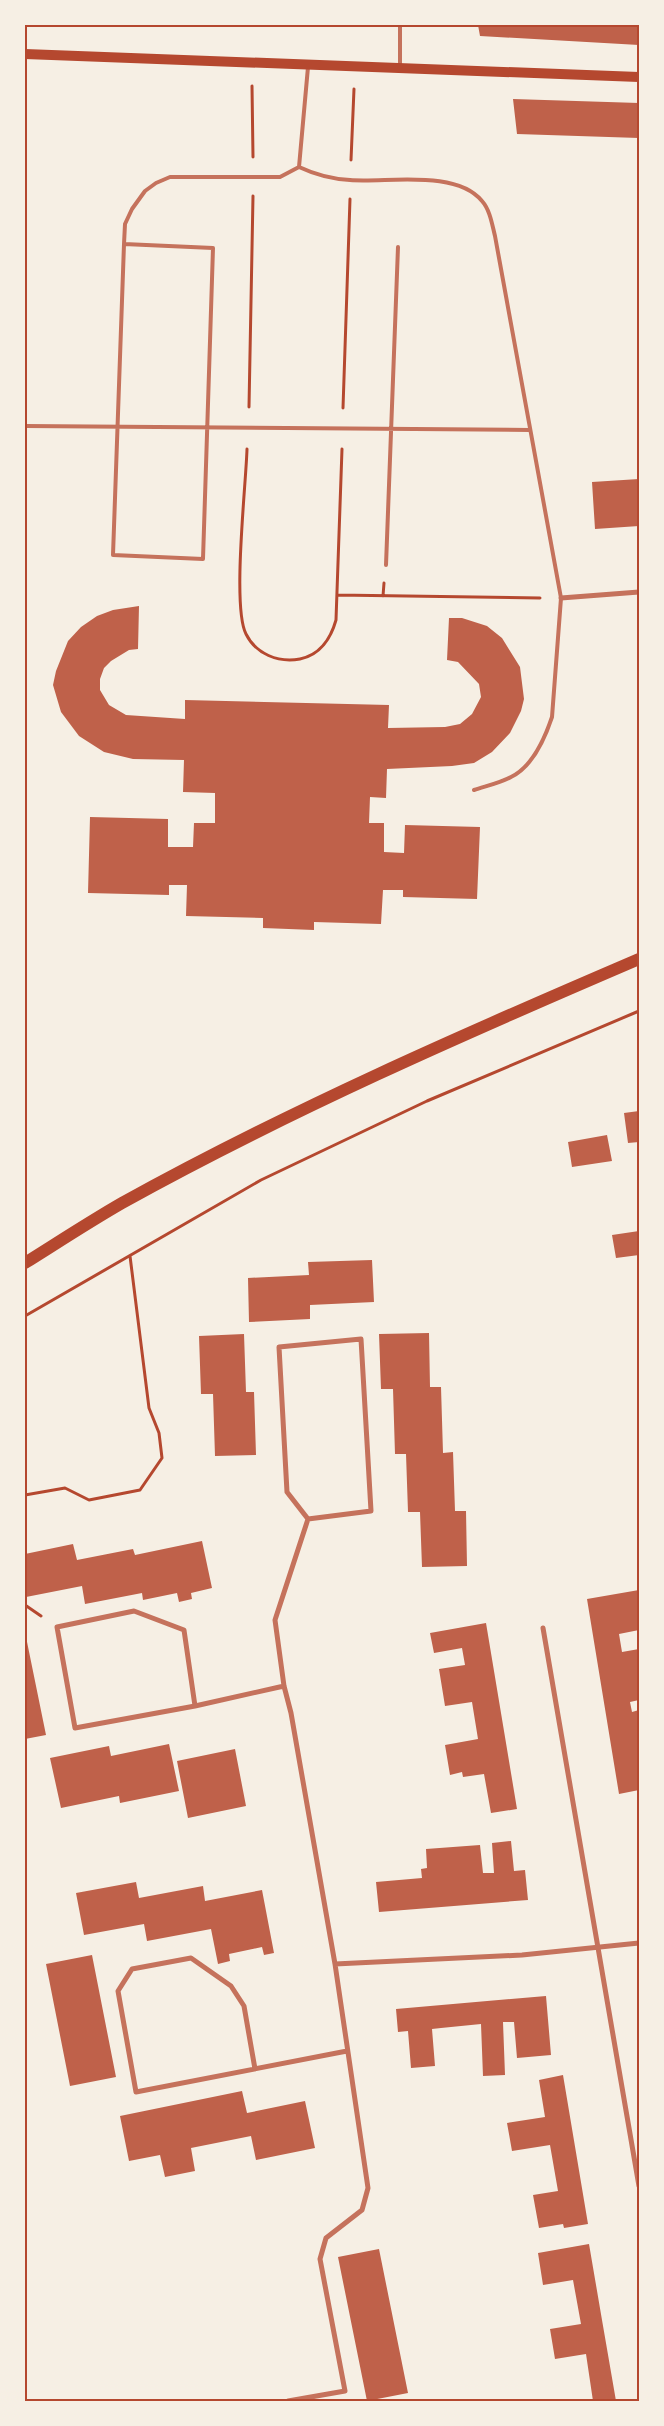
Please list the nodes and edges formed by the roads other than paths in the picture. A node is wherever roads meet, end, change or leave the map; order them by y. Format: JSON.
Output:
{"nodes":[{"id":1,"x":400,"y":25,"type":"edge"},
{"id":2,"x":25,"y":54,"type":"edge"},
{"id":3,"x":308,"y":65,"type":"junction"},
{"id":4,"x":400,"y":67,"type":"junction"},
{"id":5,"x":639,"y":77,"type":"edge"},
{"id":6,"x":299,"y":166,"type":"junction"},
{"id":7,"x":124,"y":244,"type":"junction"},
{"id":8,"x":398,"y":247,"type":"dead end"},
{"id":9,"x":25,"y":426,"type":"edge"},
{"id":10,"x":117,"y":427,"type":"junction"},
{"id":11,"x":206,"y":428,"type":"junction"},
{"id":12,"x":391,"y":429,"type":"junction"},
{"id":13,"x":530,"y":430,"type":"junction"},
{"id":14,"x":386,"y":565,"type":"dead end"},
{"id":15,"x":639,"y":592,"type":"edge"},
{"id":16,"x":561,"y":598,"type":"junction"},
{"id":17,"x":474,"y":790,"type":"dead end"},
{"id":18,"x":639,"y":959,"type":"edge"},
{"id":19,"x":25,"y":1263,"type":"edge"},
{"id":20,"x":308,"y":1519,"type":"junction"},
{"id":21,"x":543,"y":1628,"type":"dead end"},
{"id":22,"x":284,"y":1686,"type":"junction"},
{"id":23,"x":194,"y":1706,"type":"junction"},
{"id":24,"x":639,"y":1943,"type":"edge"},
{"id":25,"x":597,"y":1946,"type":"junction"},
{"id":26,"x":335,"y":1964,"type":"junction"},
{"id":27,"x":347,"y":2051,"type":"junction"},
{"id":28,"x":255,"y":2069,"type":"junction"},
{"id":29,"x":639,"y":2186,"type":"edge"},
{"id":30,"x":288,"y":2401,"type":"edge"}],
"edges":[{"from":1,"to":4,"type":"lane"},
{"from":2,"to":3,"type":"main road"},
{"from":3,"to":4,"type":"main road"},
{"from":3,"to":6,"type":"lane"},
{"from":4,"to":5,"type":"main road"},
{"from":6,"to":7,"type":"lane"},
{"from":6,"to":13,"type":"lane"},
{"from":7,"to":10,"type":"lane"},
{"from":7,"to":11,"type":"lane"},
{"from":8,"to":12,"type":"lane"},
{"from":9,"to":10,"type":"lane"},
{"from":10,"to":11,"type":"lane"},
{"from":10,"to":11,"type":"lane"},
{"from":11,"to":12,"type":"lane"},
{"from":12,"to":13,"type":"lane"},
{"from":12,"to":14,"type":"lane"},
{"from":13,"to":16,"type":"lane"},
{"from":15,"to":16,"type":"street"},
{"from":16,"to":17,"type":"lane"},
{"from":18,"to":19,"type":"main road"},
{"from":20,"to":20,"type":"street"},
{"from":20,"to":22,"type":"street"},
{"from":21,"to":25,"type":"street"},
{"from":22,"to":23,"type":"street"},
{"from":22,"to":26,"type":"street"},
{"from":23,"to":23,"type":"street"},
{"from":24,"to":25,"type":"street"},
{"from":25,"to":26,"type":"street"},
{"from":25,"to":29,"type":"street"},
{"from":26,"to":27,"type":"street"},
{"from":27,"to":28,"type":"street"},
{"from":27,"to":30,"type":"street"},
{"from":28,"to":28,"type":"street"}]}
